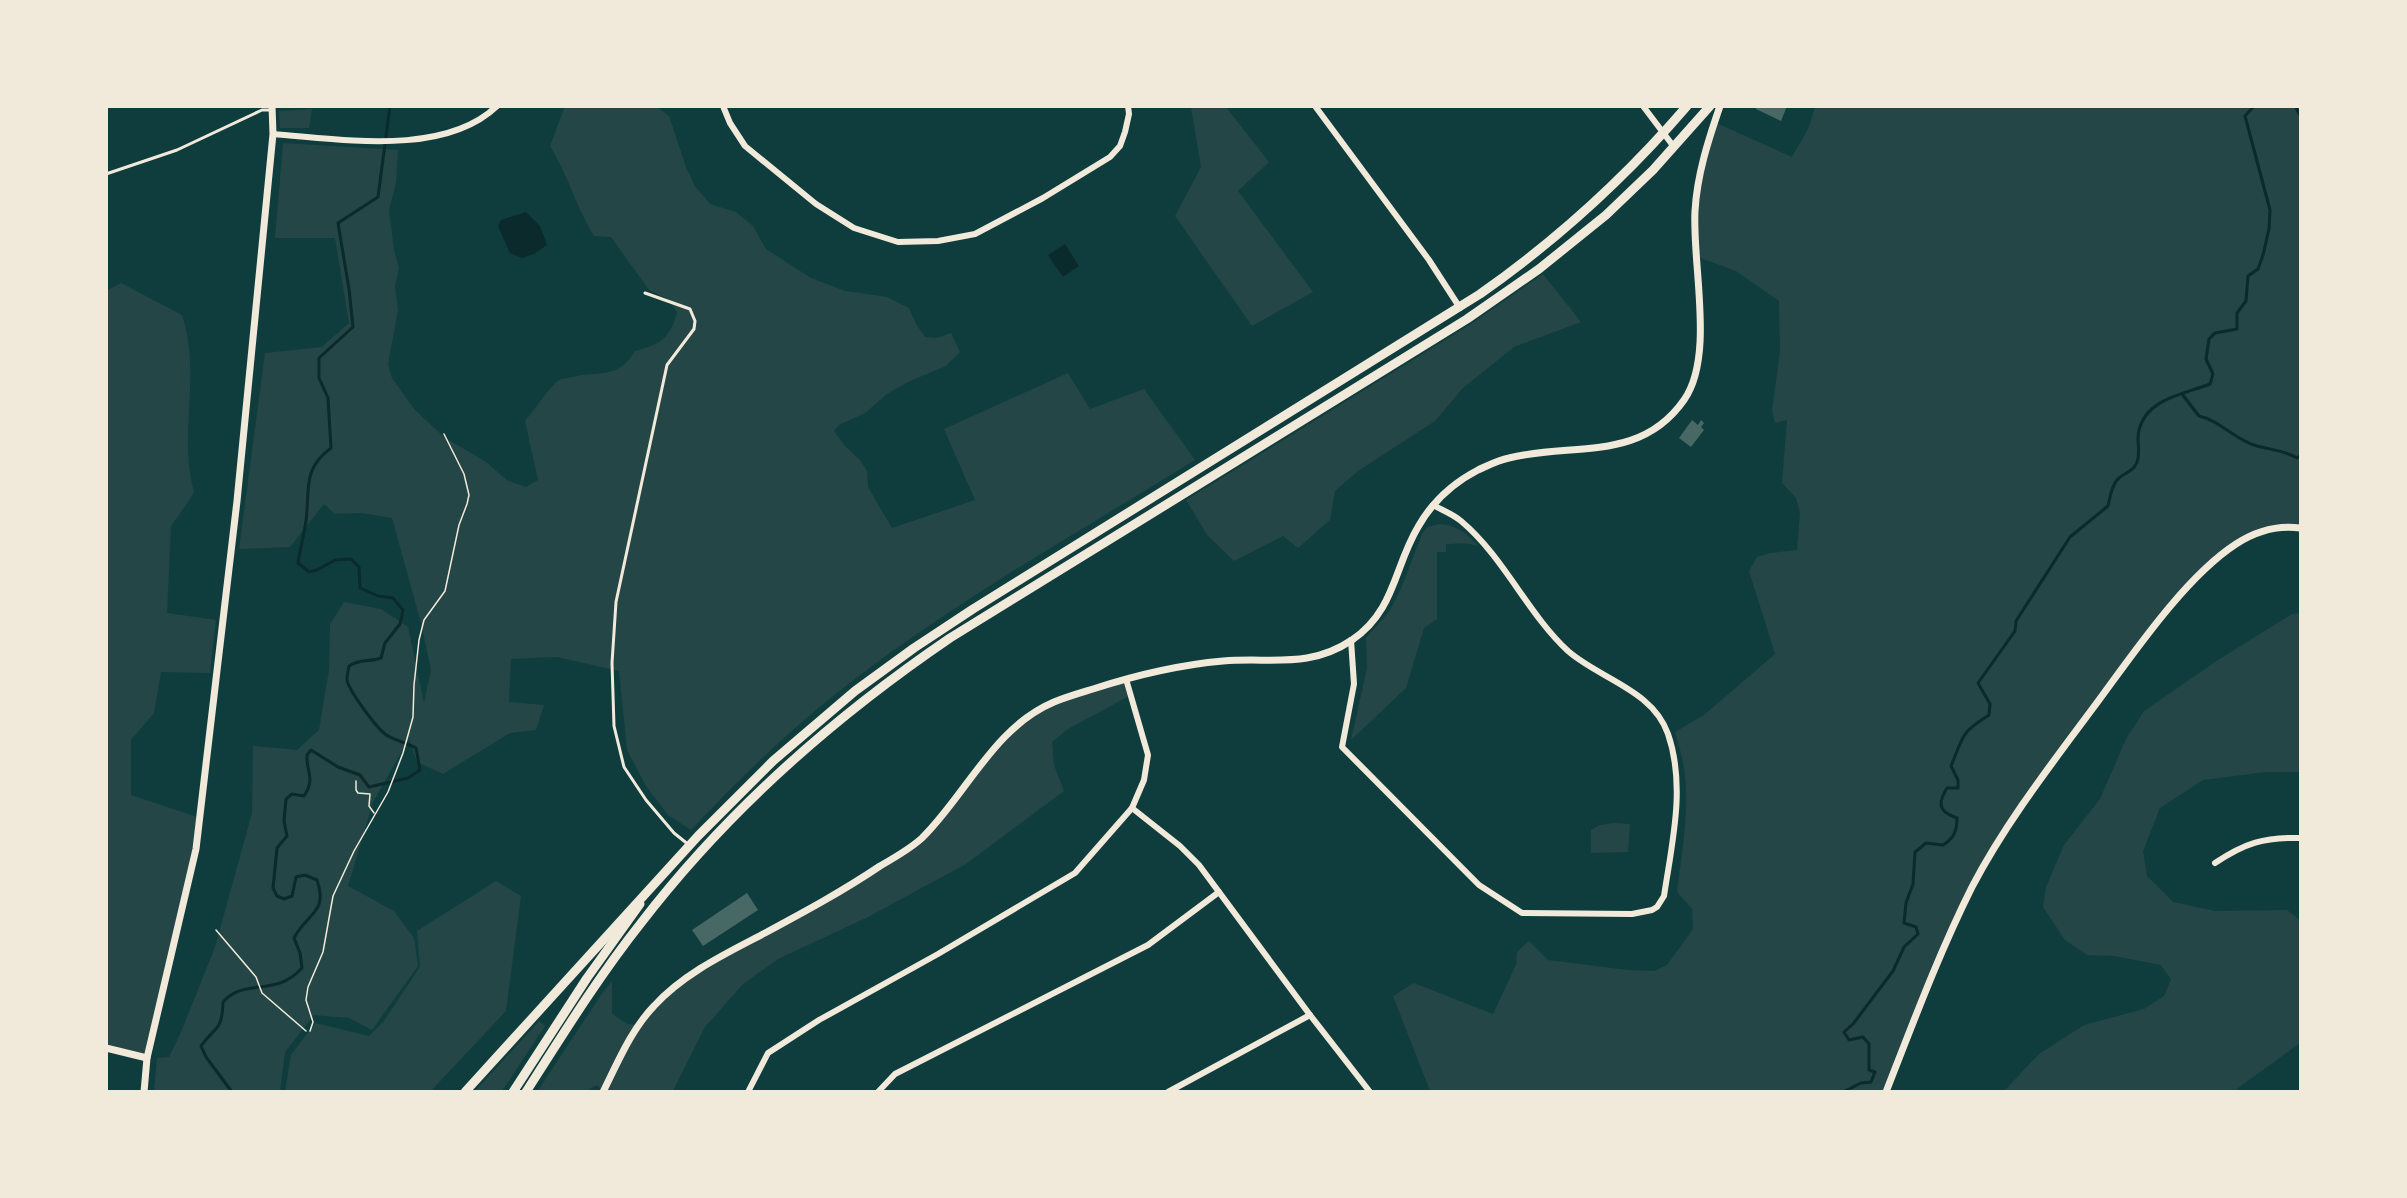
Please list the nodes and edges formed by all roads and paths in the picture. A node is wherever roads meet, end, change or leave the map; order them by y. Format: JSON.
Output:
{"nodes":[{"id":1,"x":497,"y":106,"type":"edge"},
{"id":2,"x":723,"y":106,"type":"edge"},
{"id":3,"x":1128,"y":106,"type":"edge"},
{"id":4,"x":1315,"y":106,"type":"edge"},
{"id":5,"x":1643,"y":106,"type":"edge"},
{"id":6,"x":1687,"y":106,"type":"edge"},
{"id":7,"x":1710,"y":106,"type":"edge"},
{"id":8,"x":1720,"y":106,"type":"edge"},
{"id":9,"x":272,"y":108,"type":"edge"},
{"id":10,"x":1663,"y":133,"type":"junction"},
{"id":11,"x":273,"y":134,"type":"junction"},
{"id":12,"x":1674,"y":147,"type":"junction"},
{"id":13,"x":106,"y":174,"type":"edge"},
{"id":14,"x":645,"y":293,"type":"dead end"},
{"id":15,"x":1460,"y":308,"type":"junction"},
{"id":16,"x":444,"y":434,"type":"dead end"},
{"id":17,"x":1433,"y":505,"type":"junction"},
{"id":18,"x":2301,"y":528,"type":"edge"},
{"id":19,"x":1352,"y":640,"type":"junction"},
{"id":20,"x":1126,"y":679,"type":"junction"},
{"id":21,"x":356,"y":782,"type":"dead end"},
{"id":22,"x":1132,"y":808,"type":"junction"},
{"id":23,"x":375,"y":814,"type":"junction"},
{"id":24,"x":2301,"y":838,"type":"edge"},
{"id":25,"x":689,"y":846,"type":"junction"},
{"id":26,"x":2215,"y":863,"type":"dead end"},
{"id":27,"x":654,"y":885,"type":"junction"},
{"id":28,"x":1219,"y":892,"type":"junction"},
{"id":29,"x":216,"y":930,"type":"dead end"},
{"id":30,"x":1310,"y":1016,"type":"junction"},
{"id":31,"x":106,"y":1048,"type":"edge"},
{"id":32,"x":147,"y":1058,"type":"junction"},
{"id":33,"x":144,"y":1092,"type":"edge"},
{"id":34,"x":465,"y":1092,"type":"edge"},
{"id":35,"x":513,"y":1092,"type":"edge"},
{"id":36,"x":526,"y":1092,"type":"edge"},
{"id":37,"x":603,"y":1092,"type":"edge"},
{"id":38,"x":748,"y":1092,"type":"edge"},
{"id":39,"x":878,"y":1092,"type":"edge"},
{"id":40,"x":1168,"y":1092,"type":"edge"},
{"id":41,"x":1370,"y":1092,"type":"edge"},
{"id":42,"x":1886,"y":1092,"type":"edge"}],
"edges":[{"from":1,"to":11,"type":"street"},
{"from":2,"to":3,"type":"street"},
{"from":4,"to":15,"type":"street"},
{"from":5,"to":10,"type":"street"},
{"from":6,"to":10,"type":"main road"},
{"from":7,"to":12,"type":"main road"},
{"from":8,"to":17,"type":"street"},
{"from":9,"to":11,"type":"street"},
{"from":9,"to":13,"type":"lane"},
{"from":10,"to":12,"type":"street"},
{"from":10,"to":15,"type":"main road"},
{"from":11,"to":32,"type":"street"},
{"from":12,"to":36,"type":"main road"},
{"from":14,"to":25,"type":"lane"},
{"from":15,"to":25,"type":"main road"},
{"from":16,"to":23,"type":"path"},
{"from":17,"to":19,"type":"street"},
{"from":17,"to":19,"type":"street"},
{"from":18,"to":42,"type":"street"},
{"from":19,"to":20,"type":"street"},
{"from":20,"to":22,"type":"street"},
{"from":20,"to":37,"type":"street"},
{"from":21,"to":23,"type":"path"},
{"from":22,"to":28,"type":"street"},
{"from":22,"to":38,"type":"street"},
{"from":23,"to":29,"type":"path"},
{"from":24,"to":26,"type":"street"},
{"from":25,"to":27,"type":"main road"},
{"from":27,"to":34,"type":"main road"},
{"from":27,"to":35,"type":"main road"},
{"from":28,"to":30,"type":"street"},
{"from":28,"to":39,"type":"street"},
{"from":30,"to":40,"type":"street"},
{"from":30,"to":41,"type":"street"},
{"from":31,"to":32,"type":"street"},
{"from":32,"to":33,"type":"street"}]}
